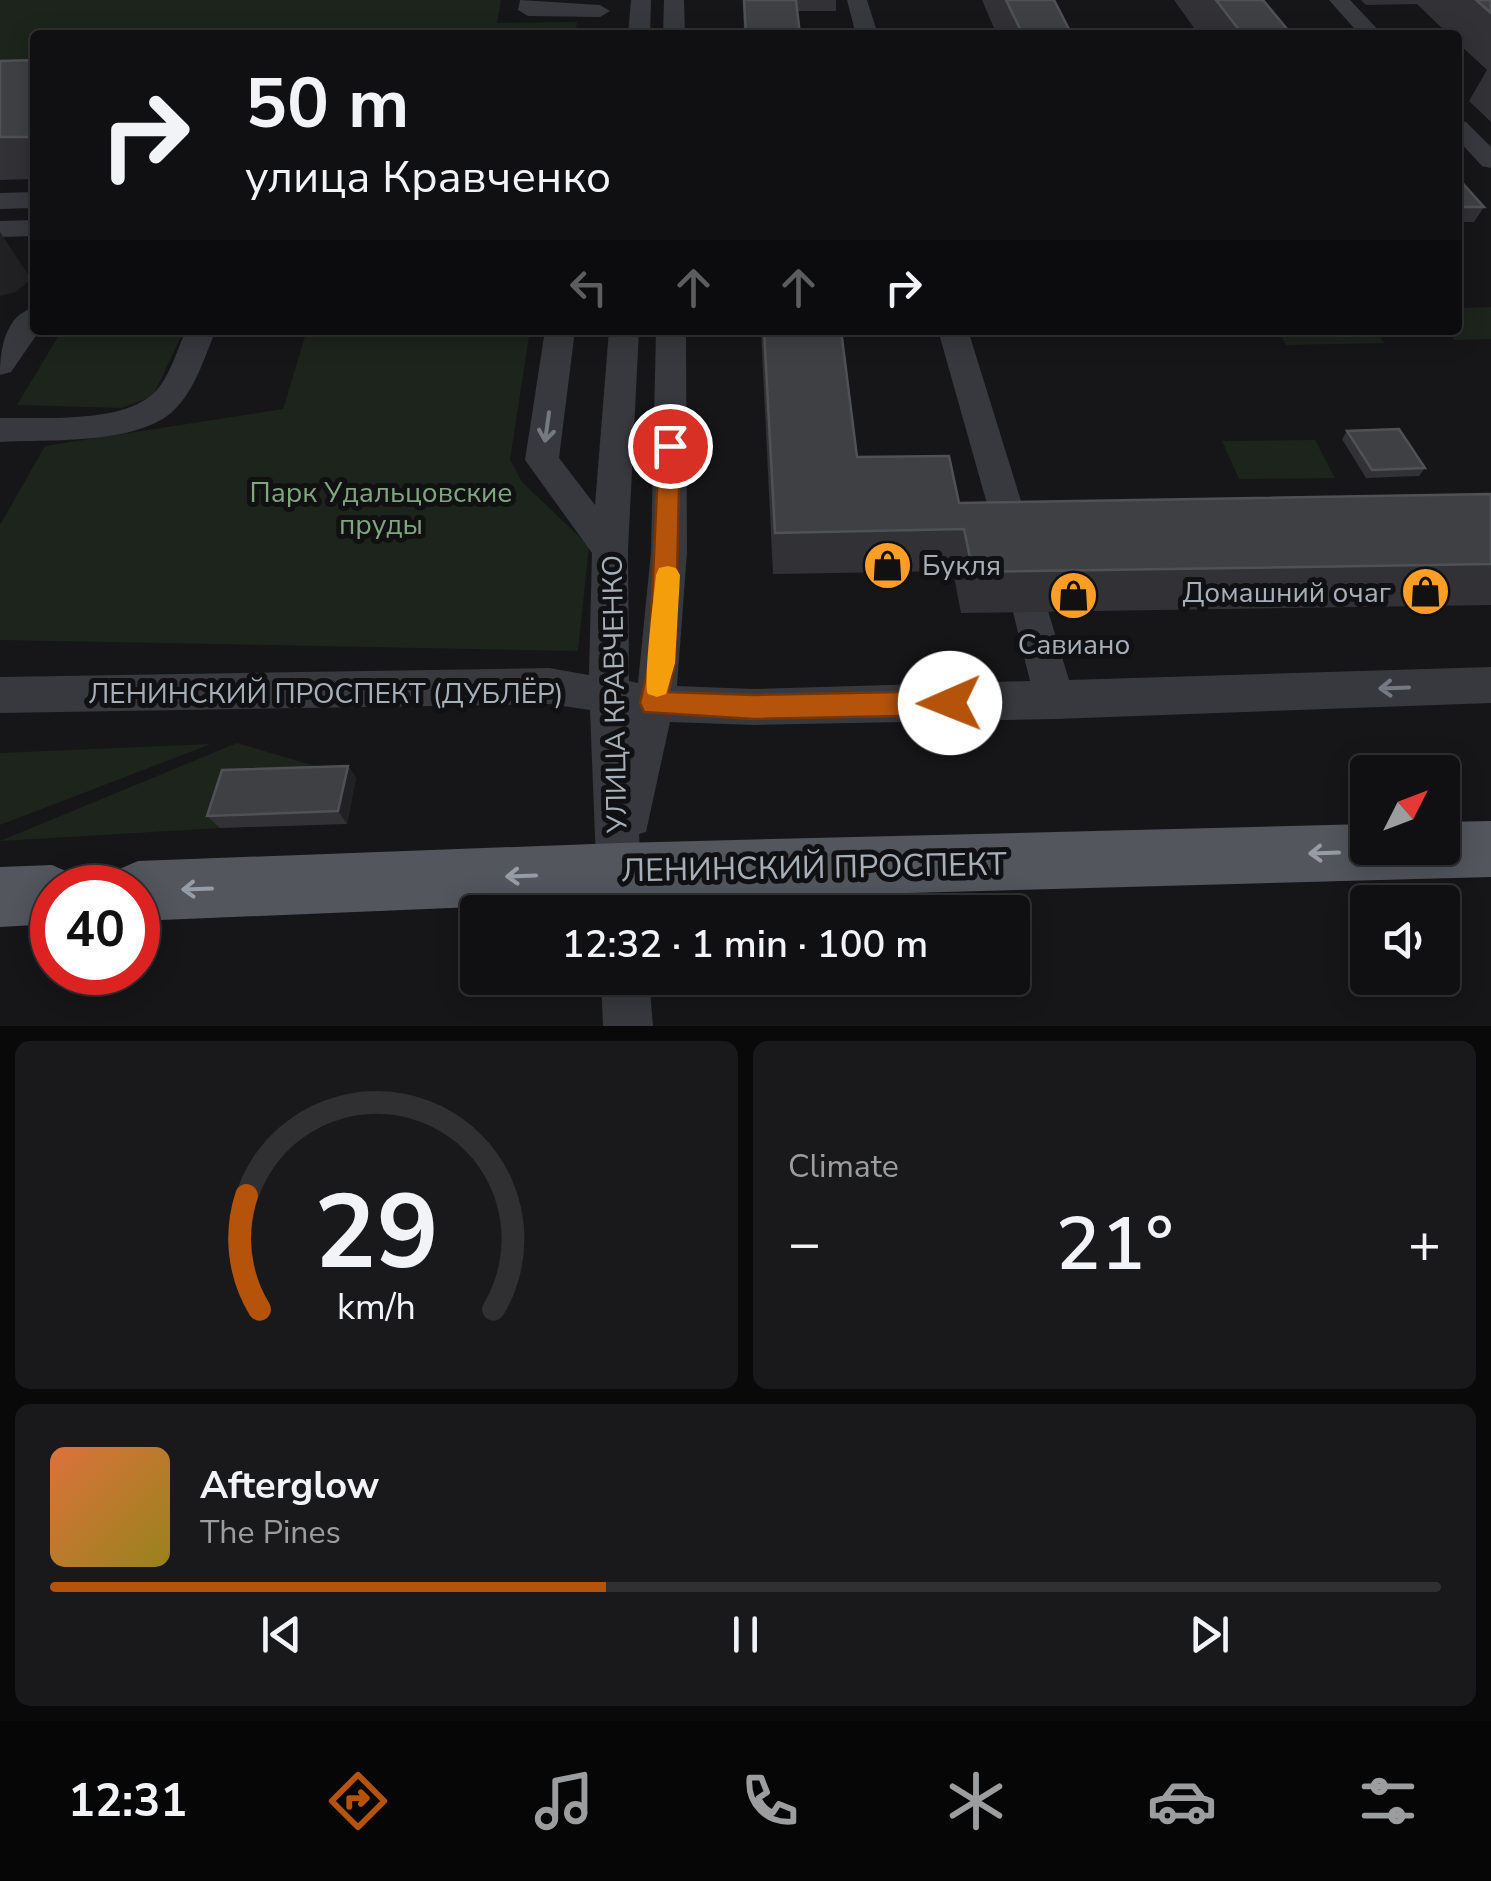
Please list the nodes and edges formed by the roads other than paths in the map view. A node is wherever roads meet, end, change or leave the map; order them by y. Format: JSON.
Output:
{"nodes":[{"id":1,"x":530,"y":0,"type":"edge"},
{"id":2,"x":641,"y":0,"type":"edge"},
{"id":3,"x":674,"y":0,"type":"edge"},
{"id":4,"x":857,"y":0,"type":"edge"},
{"id":5,"x":1339,"y":0,"type":"edge"},
{"id":6,"x":600,"y":5,"type":"edge"},
{"id":7,"x":598,"y":30,"type":"edge"},
{"id":8,"x":639,"y":30,"type":"edge"},
{"id":9,"x":674,"y":30,"type":"edge"},
{"id":10,"x":866,"y":30,"type":"edge"},
{"id":11,"x":1367,"y":30,"type":"edge"},
{"id":12,"x":30,"y":200,"type":"edge"},
{"id":13,"x":0,"y":201,"type":"edge"},
{"id":14,"x":30,"y":228,"type":"edge"},
{"id":15,"x":0,"y":229,"type":"edge"},
{"id":16,"x":30,"y":323,"type":"edge"},
{"id":17,"x":199,"y":335,"type":"edge"},
{"id":18,"x":559,"y":335,"type":"edge"},
{"id":19,"x":624,"y":335,"type":"edge"},
{"id":20,"x":671,"y":335,"type":"edge"},
{"id":21,"x":954,"y":335,"type":"edge"},
{"id":22,"x":0,"y":365,"type":"edge"},
{"id":23,"x":0,"y":430,"type":"edge"},
{"id":24,"x":1049,"y":516,"type":"edge"},
{"id":25,"x":610,"y":550,"type":"junction"},
{"id":26,"x":1032,"y":612,"type":"edge"},
{"id":27,"x":1491,"y":685,"type":"edge"},
{"id":28,"x":0,"y":695,"type":"edge"},
{"id":29,"x":632,"y":701,"type":"junction"},
{"id":30,"x":1055,"y":701,"type":"junction"},
{"id":31,"x":1491,"y":848,"type":"edge"},
{"id":32,"x":160,"y":891,"type":"edge"},
{"id":33,"x":620,"y":892,"type":"edge"},
{"id":34,"x":30,"y":896,"type":"edge"},
{"id":35,"x":0,"y":897,"type":"edge"},
{"id":36,"x":626,"y":995,"type":"edge"},
{"id":37,"x":628,"y":1026,"type":"edge"}],
"edges":[{"from":1,"to":6,"type":"street"},
{"from":2,"to":8,"type":"street"},
{"from":3,"to":9,"type":"street"},
{"from":4,"to":10,"type":"street"},
{"from":5,"to":11,"type":"street"},
{"from":6,"to":7,"type":"street"},
{"from":12,"to":13,"type":"street"},
{"from":14,"to":15,"type":"street"},
{"from":16,"to":22,"type":"street"},
{"from":17,"to":23,"type":"street"},
{"from":18,"to":25,"type":"street","one_way":true},
{"from":19,"to":25,"type":"street","name":"УЛИЦА КРАВЧЕНКО"},
{"from":20,"to":29,"type":"street","name":"УЛИЦА КРАВЧЕНКО"},
{"from":21,"to":24,"type":"street"},
{"from":25,"to":29,"type":"street","name":"УЛИЦА КРАВЧЕНКО"},
{"from":26,"to":30,"type":"street"},
{"from":27,"to":30,"type":"street","name":"ЛЕНИНСКИЙ ПРОСПЕКТ (ДУБЛЁР)","one_way":true},
{"from":28,"to":29,"type":"street","name":"ЛЕНИНСКИЙ ПРОСПЕКТ (ДУБЛЁР)"},
{"from":29,"to":30,"type":"street","name":"ЛЕНИНСКИЙ ПРОСПЕКТ (ДУБЛЁР)"},
{"from":29,"to":33,"type":"street","name":"УЛИЦА КРАВЧЕНКО"},
{"from":31,"to":33,"type":"main road","name":"ЛЕНИНСКИЙ ПРОСПЕКТ","one_way":true},
{"from":33,"to":32,"type":"main road","name":"ЛЕНИНСКИЙ ПРОСПЕКТ","one_way":true},
{"from":34,"to":35,"type":"main road"},
{"from":36,"to":37,"type":"street"}]}
